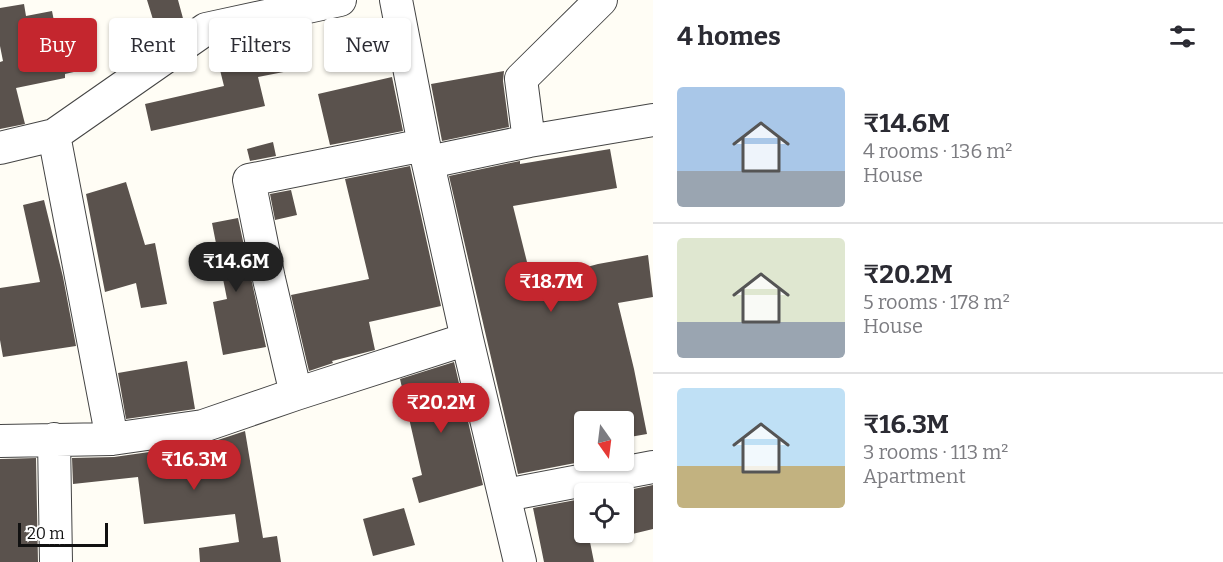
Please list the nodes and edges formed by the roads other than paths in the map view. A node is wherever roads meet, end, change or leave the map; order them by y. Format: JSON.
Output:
{"nodes":[{"id":1,"x":340,"y":0,"type":"edge"},
{"id":2,"x":396,"y":0,"type":"edge"},
{"id":3,"x":601,"y":0,"type":"edge"},
{"id":4,"x":653,"y":120,"type":"edge"},
{"id":5,"x":54,"y":135,"type":"junction"},
{"id":6,"x":529,"y":141,"type":"junction"},
{"id":7,"x":0,"y":148,"type":"edge"},
{"id":8,"x":427,"y":154,"type":"junction"},
{"id":9,"x":467,"y":339,"type":"junction"},
{"id":10,"x":296,"y":394,"type":"junction"},
{"id":11,"x":54,"y":438,"type":"junction"},
{"id":12,"x":112,"y":439,"type":"junction"},
{"id":13,"x":0,"y":441,"type":"edge"},
{"id":14,"x":653,"y":467,"type":"edge"},
{"id":15,"x":506,"y":495,"type":"junction"},
{"id":16,"x":56,"y":562,"type":"edge"},
{"id":17,"x":520,"y":562,"type":"edge"}],
"edges":[{"from":1,"to":5,"type":"street"},
{"from":2,"to":8,"type":"street"},
{"from":3,"to":6,"type":"street"},
{"from":4,"to":6,"type":"street"},
{"from":5,"to":7,"type":"street"},
{"from":5,"to":12,"type":"street"},
{"from":6,"to":8,"type":"street"},
{"from":8,"to":9,"type":"street"},
{"from":8,"to":10,"type":"street"},
{"from":9,"to":10,"type":"street"},
{"from":9,"to":15,"type":"street"},
{"from":10,"to":12,"type":"street"},
{"from":11,"to":12,"type":"street"},
{"from":11,"to":13,"type":"street"},
{"from":11,"to":16,"type":"street"},
{"from":14,"to":15,"type":"street"},
{"from":15,"to":17,"type":"street"}]}
